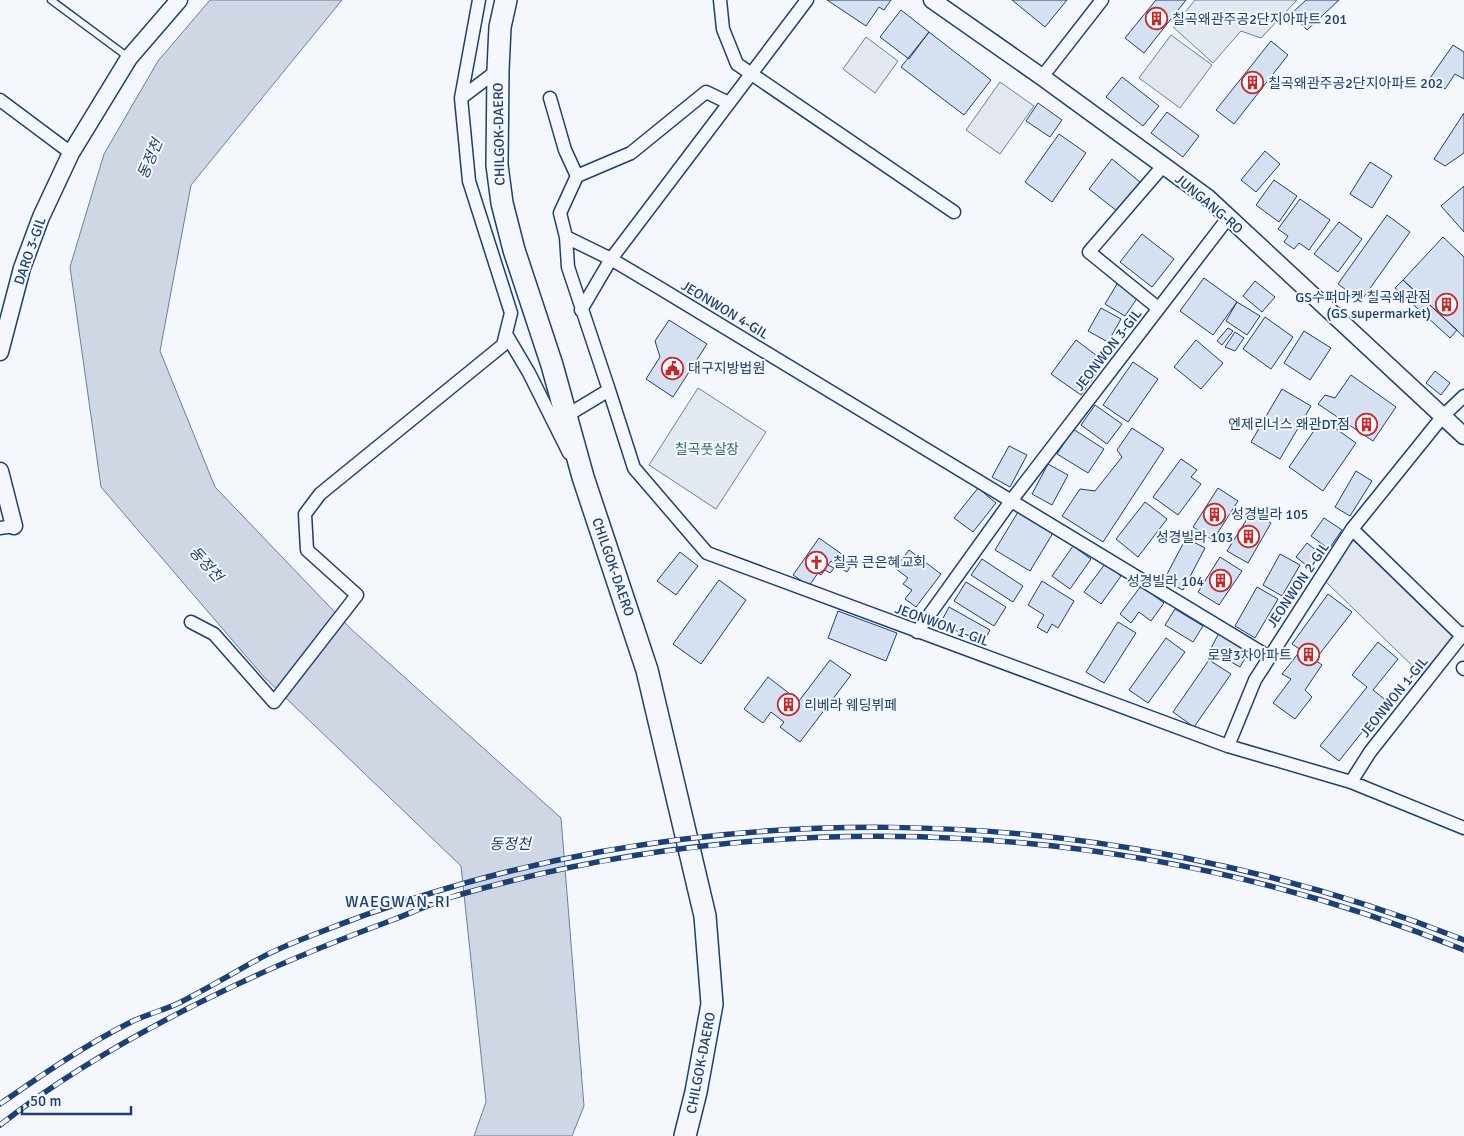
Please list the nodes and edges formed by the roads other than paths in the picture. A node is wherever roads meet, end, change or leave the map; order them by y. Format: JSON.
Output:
{"nodes":[{"id":1,"x":50,"y":0,"type":"edge"},
{"id":2,"x":179,"y":0,"type":"edge"},
{"id":3,"x":479,"y":0,"type":"edge"},
{"id":4,"x":506,"y":0,"type":"edge"},
{"id":5,"x":720,"y":0,"type":"edge"},
{"id":6,"x":807,"y":0,"type":"edge"},
{"id":7,"x":932,"y":0,"type":"edge"},
{"id":8,"x":1102,"y":0,"type":"edge"},
{"id":9,"x":129,"y":58,"type":"junction"},
{"id":10,"x":498,"y":70,"type":"junction"},
{"id":11,"x":750,"y":74,"type":"junction"},
{"id":12,"x":1042,"y":76,"type":"junction"},
{"id":13,"x":461,"y":98,"type":"junction"},
{"id":14,"x":550,"y":98,"type":"dead end"},
{"id":15,"x":0,"y":100,"type":"edge"},
{"id":16,"x":729,"y":103,"type":"junction"},
{"id":17,"x":71,"y":153,"type":"junction"},
{"id":18,"x":1163,"y":166,"type":"junction"},
{"id":19,"x":576,"y":176,"type":"junction"},
{"id":20,"x":954,"y":212,"type":"dead end"},
{"id":21,"x":1228,"y":218,"type":"junction"},
{"id":22,"x":566,"y":237,"type":"junction"},
{"id":23,"x":611,"y":259,"type":"junction"},
{"id":24,"x":1158,"y":308,"type":"junction"},
{"id":25,"x":581,"y":310,"type":"junction"},
{"id":26,"x":506,"y":334,"type":"junction"},
{"id":27,"x":0,"y":352,"type":"edge"},
{"id":28,"x":609,"y":390,"type":"junction"},
{"id":29,"x":1464,"y":396,"type":"edge"},
{"id":30,"x":566,"y":416,"type":"junction"},
{"id":31,"x":1442,"y":416,"type":"junction"},
{"id":32,"x":1464,"y":436,"type":"edge"},
{"id":33,"x":0,"y":471,"type":"edge"},
{"id":34,"x":583,"y":477,"type":"junction"},
{"id":35,"x":1010,"y":500,"type":"junction"},
{"id":36,"x":7,"y":527,"type":"edge"},
{"id":37,"x":1352,"y":529,"type":"junction"},
{"id":38,"x":192,"y":622,"type":"dead end"},
{"id":39,"x":917,"y":632,"type":"junction"},
{"id":40,"x":1463,"y":635,"type":"edge"},
{"id":41,"x":1269,"y":657,"type":"junction"},
{"id":42,"x":1228,"y":746,"type":"junction"},
{"id":43,"x":1351,"y":782,"type":"junction"},
{"id":44,"x":1464,"y":828,"type":"edge"},
{"id":45,"x":685,"y":1136,"type":"edge"}],
"edges":[{"from":1,"to":9,"type":"lane"},
{"from":2,"to":9,"type":"street","name":"DARO 3-GIL"},
{"from":3,"to":13,"type":"street"},
{"from":4,"to":10,"type":"main road","name":"CHILGOK-DAERO"},
{"from":5,"to":11,"type":"street"},
{"from":6,"to":11,"type":"street"},
{"from":7,"to":12,"type":"street","name":"JUNGANG-RO"},
{"from":8,"to":12,"type":"street"},
{"from":9,"to":17,"type":"street","name":"DARO 3-GIL"},
{"from":10,"to":13,"type":"street"},
{"from":10,"to":30,"type":"main road","name":"CHILGOK-DAERO"},
{"from":11,"to":16,"type":"street"},
{"from":11,"to":20,"type":"street"},
{"from":12,"to":18,"type":"street","name":"JUNGANG-RO"},
{"from":13,"to":26,"type":"street"},
{"from":14,"to":19,"type":"street"},
{"from":15,"to":17,"type":"street"},
{"from":16,"to":19,"type":"street"},
{"from":16,"to":23,"type":"street"},
{"from":17,"to":27,"type":"street","name":"DARO 3-GIL"},
{"from":18,"to":21,"type":"street","name":"JUNGANG-RO"},
{"from":18,"to":24,"type":"street"},
{"from":19,"to":22,"type":"street","name":"JEONWON 1-GIL"},
{"from":21,"to":24,"type":"street","name":"JEONWON 3-GIL"},
{"from":21,"to":31,"type":"street","name":"JUNGANG-RO"},
{"from":22,"to":23,"type":"street","name":"JEONWON 4-GIL"},
{"from":22,"to":25,"type":"street","name":"JEONWON 1-GIL"},
{"from":23,"to":25,"type":"street"},
{"from":23,"to":35,"type":"street","name":"JEONWON 4-GIL"},
{"from":24,"to":35,"type":"street","name":"JEONWON 3-GIL"},
{"from":25,"to":28,"type":"street","name":"JEONWON 1-GIL"},
{"from":26,"to":34,"type":"street"},
{"from":26,"to":38,"type":"street"},
{"from":28,"to":30,"type":"street"},
{"from":28,"to":39,"type":"street","name":"JEONWON 1-GIL"},
{"from":29,"to":31,"type":"street","name":"JEONWON 2-GIL"},
{"from":30,"to":34,"type":"main road","name":"CHILGOK-DAERO"},
{"from":31,"to":32,"type":"street","name":"JUNGANG-RO"},
{"from":31,"to":37,"type":"street","name":"JEONWON 2-GIL"},
{"from":33,"to":36,"type":"street"},
{"from":34,"to":45,"type":"main road","name":"CHILGOK-DAERO"},
{"from":35,"to":39,"type":"street","name":"JEONWON 3-GIL"},
{"from":35,"to":41,"type":"street"},
{"from":37,"to":40,"type":"street"},
{"from":37,"to":41,"type":"street","name":"JEONWON 2-GIL"},
{"from":39,"to":42,"type":"street","name":"JEONWON 1-GIL"},
{"from":40,"to":43,"type":"street","name":"JEONWON 1-GIL"},
{"from":41,"to":42,"type":"street","name":"JEONWON 2-GIL"},
{"from":42,"to":43,"type":"street","name":"JEONWON 1-GIL"},
{"from":43,"to":44,"type":"street","name":"JEONWON 1-GIL"}]}
